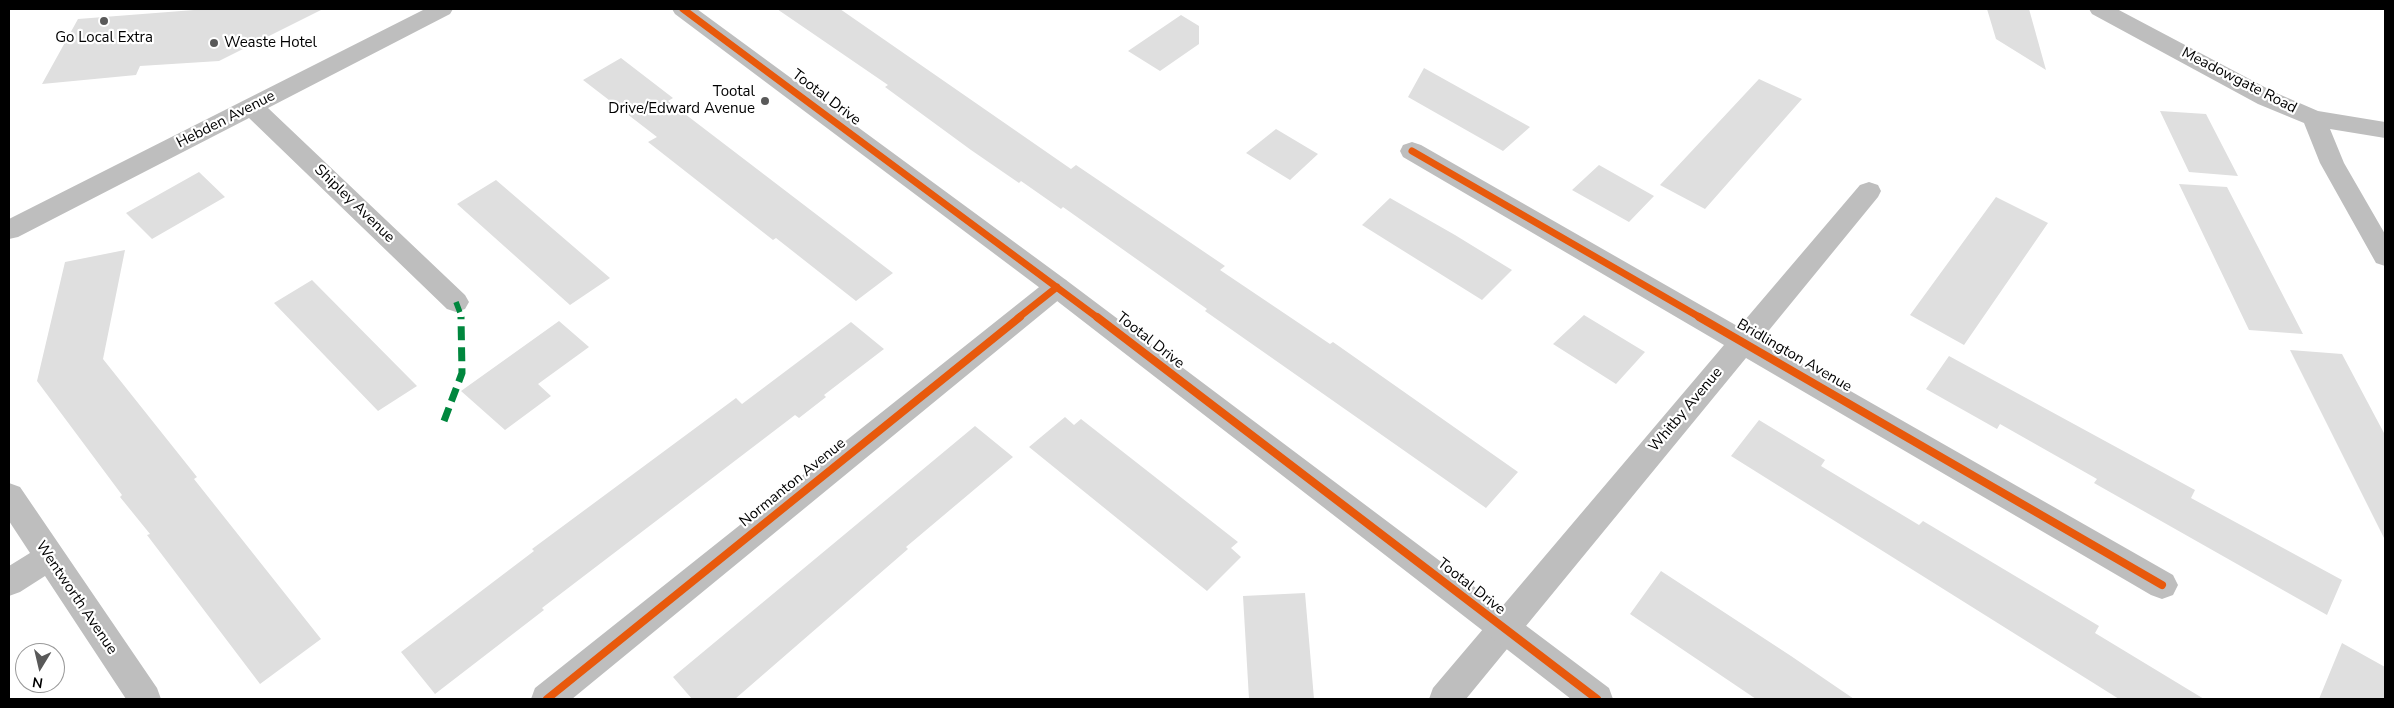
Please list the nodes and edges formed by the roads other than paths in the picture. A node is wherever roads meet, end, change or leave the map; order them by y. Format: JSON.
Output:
{"nodes":[{"id":1,"x":442,"y":9,"type":"edge"},
{"id":2,"x":683,"y":9,"type":"edge"},
{"id":3,"x":2100,"y":9,"type":"edge"},
{"id":4,"x":252,"y":107,"type":"junction"},
{"id":5,"x":2314,"y":118,"type":"junction"},
{"id":6,"x":2385,"y":130,"type":"edge"},
{"id":7,"x":1412,"y":151,"type":"dead end"},
{"id":8,"x":1869,"y":191,"type":"dead end"},
{"id":9,"x":9,"y":230,"type":"edge"},
{"id":10,"x":2385,"y":256,"type":"edge"},
{"id":11,"x":1057,"y":287,"type":"junction"},
{"id":12,"x":456,"y":302,"type":"dead end"},
{"id":13,"x":1743,"y":342,"type":"junction"},
{"id":14,"x":9,"y":496,"type":"edge"},
{"id":15,"x":48,"y":558,"type":"junction"},
{"id":16,"x":9,"y":582,"type":"edge"},
{"id":17,"x":2162,"y":585,"type":"dead end"},
{"id":18,"x":1502,"y":629,"type":"junction"},
{"id":19,"x":145,"y":699,"type":"edge"},
{"id":20,"x":546,"y":699,"type":"edge"},
{"id":21,"x":1445,"y":699,"type":"edge"},
{"id":22,"x":1597,"y":699,"type":"edge"}],
"edges":[{"from":1,"to":4,"type":"street","name":"Hebden Avenue"},
{"from":2,"to":11,"type":"street","name":"Tootal Drive"},
{"from":3,"to":5,"type":"street","name":"Meadowgate Road"},
{"from":4,"to":9,"type":"street","name":"Hebden Avenue"},
{"from":4,"to":12,"type":"street","name":"Shipley Avenue"},
{"from":5,"to":6,"type":"street","name":"Meadowgate Road"},
{"from":5,"to":10,"type":"street"},
{"from":7,"to":13,"type":"street","name":"Bridlington Avenue"},
{"from":8,"to":13,"type":"street","name":"Whitby Avenue"},
{"from":11,"to":18,"type":"street","name":"Tootal Drive"},
{"from":11,"to":20,"type":"street","name":"Normanton Avenue"},
{"from":13,"to":17,"type":"street","name":"Bridlington Avenue"},
{"from":13,"to":18,"type":"street","name":"Whitby Avenue"},
{"from":14,"to":15,"type":"street","name":"Wentworth Avenue"},
{"from":15,"to":16,"type":"street"},
{"from":15,"to":19,"type":"street","name":"Wentworth Avenue"},
{"from":18,"to":21,"type":"street"},
{"from":18,"to":22,"type":"street","name":"Tootal Drive"}]}
